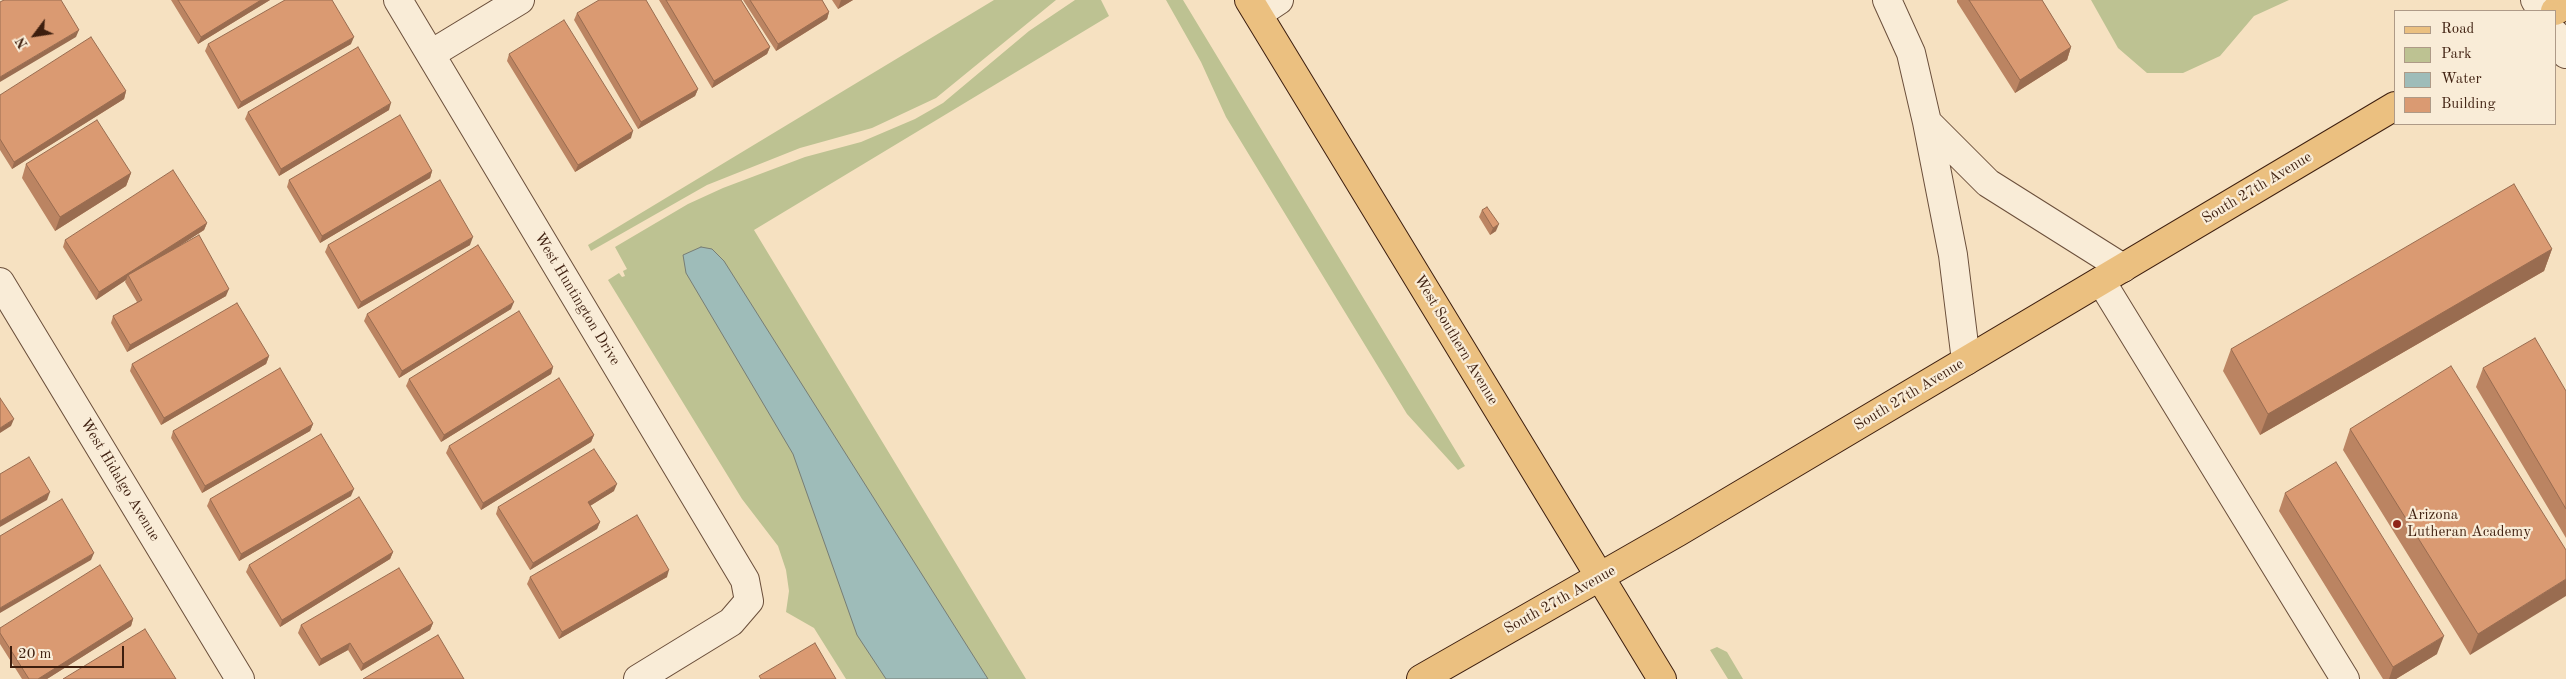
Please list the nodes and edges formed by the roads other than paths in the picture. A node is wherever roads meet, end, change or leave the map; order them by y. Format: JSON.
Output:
{"nodes":[{"id":1,"x":398,"y":0,"type":"edge"},
{"id":2,"x":520,"y":0,"type":"edge"},
{"id":3,"x":1887,"y":0,"type":"edge"},
{"id":4,"x":1262,"y":5,"type":"edge"},
{"id":5,"x":2556,"y":36,"type":"edge"},
{"id":6,"x":431,"y":54,"type":"junction"},
{"id":7,"x":2566,"y":54,"type":"edge"},
{"id":8,"x":2394,"y":107,"type":"edge"},
{"id":9,"x":1927,"y":122,"type":"junction"},
{"id":10,"x":2112,"y":274,"type":"junction"},
{"id":11,"x":0,"y":282,"type":"edge"},
{"id":12,"x":1966,"y":361,"type":"junction"},
{"id":13,"x":1601,"y":577,"type":"junction"},
{"id":14,"x":240,"y":679,"type":"edge"},
{"id":15,"x":638,"y":679,"type":"edge"},
{"id":16,"x":1422,"y":679,"type":"edge"},
{"id":17,"x":1662,"y":679,"type":"edge"},
{"id":18,"x":2344,"y":679,"type":"edge"}],
"edges":[{"from":1,"to":6,"type":"street","name":"West Huntington Drive"},
{"from":2,"to":6,"type":"street"},
{"from":3,"to":9,"type":"street"},
{"from":4,"to":13,"type":"main road","name":"West Southern Avenue"},
{"from":5,"to":7,"type":"street"},
{"from":6,"to":15,"type":"street","name":"West Huntington Drive"},
{"from":8,"to":10,"type":"main road","name":"South 27th Avenue"},
{"from":9,"to":10,"type":"street"},
{"from":9,"to":12,"type":"street"},
{"from":10,"to":12,"type":"main road","name":"South 27th Avenue"},
{"from":10,"to":18,"type":"street"},
{"from":11,"to":14,"type":"street","name":"West Hidalgo Avenue"},
{"from":12,"to":13,"type":"main road","name":"South 27th Avenue"},
{"from":13,"to":16,"type":"main road","name":"South 27th Avenue"},
{"from":13,"to":17,"type":"main road","name":"West Southern Avenue"}]}
